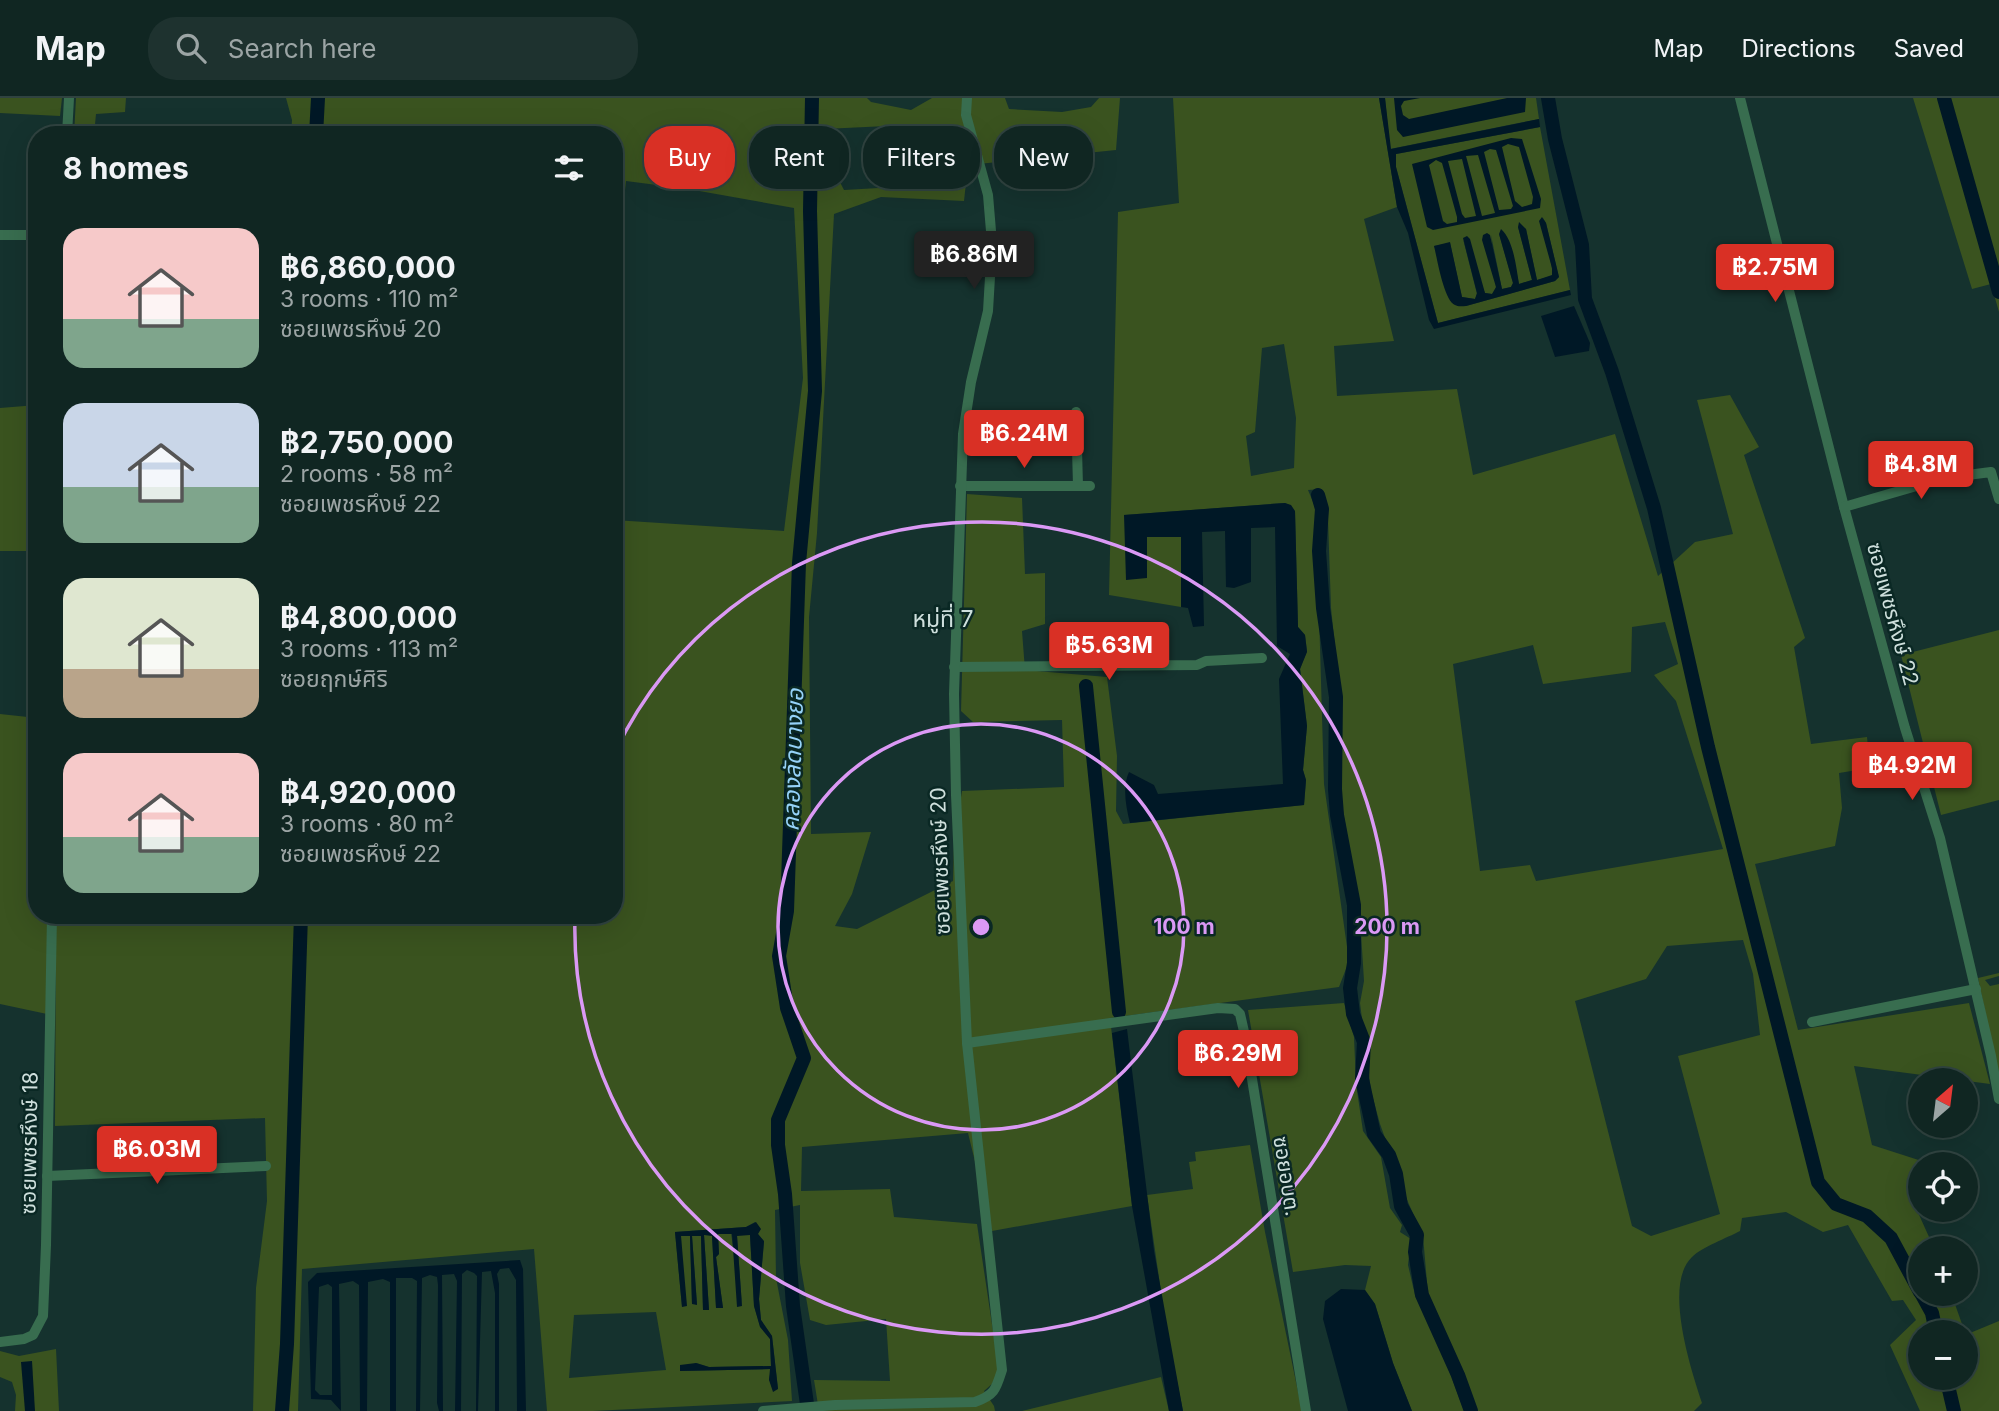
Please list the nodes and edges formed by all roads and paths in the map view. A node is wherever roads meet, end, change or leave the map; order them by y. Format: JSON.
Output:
{"nodes":[{"id":1,"x":69,"y":98,"type":"edge"},
{"id":2,"x":967,"y":98,"type":"edge"},
{"id":3,"x":1740,"y":98,"type":"edge"},
{"id":4,"x":67,"y":126,"type":"edge"},
{"id":5,"x":0,"y":235,"type":"edge"},
{"id":6,"x":28,"y":235,"type":"edge"},
{"id":7,"x":1076,"y":412,"type":"dead end"},
{"id":8,"x":960,"y":486,"type":"junction"},
{"id":9,"x":1078,"y":486,"type":"junction"},
{"id":10,"x":1090,"y":486,"type":"dead end"},
{"id":11,"x":1999,"y":499,"type":"edge"},
{"id":12,"x":1844,"y":507,"type":"junction"},
{"id":13,"x":1262,"y":658,"type":"dead end"},
{"id":14,"x":954,"y":667,"type":"junction"},
{"id":15,"x":52,"y":924,"type":"edge"},
{"id":16,"x":1976,"y":989,"type":"junction"},
{"id":17,"x":1812,"y":1022,"type":"dead end"},
{"id":18,"x":967,"y":1043,"type":"junction"},
{"id":19,"x":1999,"y":1099,"type":"edge"},
{"id":20,"x":266,"y":1166,"type":"dead end"},
{"id":21,"x":47,"y":1176,"type":"junction"},
{"id":22,"x":0,"y":1342,"type":"edge"},
{"id":23,"x":783,"y":1410,"type":"edge"},
{"id":24,"x":763,"y":1411,"type":"edge"},
{"id":25,"x":1306,"y":1411,"type":"edge"}],
"edges":[{"from":1,"to":4,"type":"street"},
{"from":2,"to":8,"type":"street","name":"ซอยเพชรหึงษ์ 20"},
{"from":3,"to":12,"type":"street","name":"ซอยเพชรหึงษ์ 22"},
{"from":5,"to":6,"type":"street"},
{"from":7,"to":9,"type":"street"},
{"from":8,"to":9,"type":"street"},
{"from":8,"to":14,"type":"street","name":"ซอยเพชรหึงษ์ 20"},
{"from":9,"to":10,"type":"street"},
{"from":11,"to":12,"type":"street"},
{"from":12,"to":16,"type":"street","name":"ซอยเพชรหึงษ์ 22"},
{"from":13,"to":14,"type":"street"},
{"from":14,"to":18,"type":"street","name":"ซอยเพชรหึงษ์ 20"},
{"from":15,"to":21,"type":"street","name":"ซอยเพชรหึงษ์ 18"},
{"from":16,"to":17,"type":"street"},
{"from":16,"to":19,"type":"street","name":"ซอยเพชรหึงษ์ 22"},
{"from":18,"to":23,"type":"street","name":"ซอยเพชรหึงษ์ 20"},
{"from":18,"to":25,"type":"street","name":"ซอยอบต."},
{"from":20,"to":21,"type":"street"},
{"from":21,"to":22,"type":"street","name":"ซอยเพชรหึงษ์ 18"},
{"from":23,"to":24,"type":"street","name":"ซอยเพชรหึงษ์ 20"}]}
